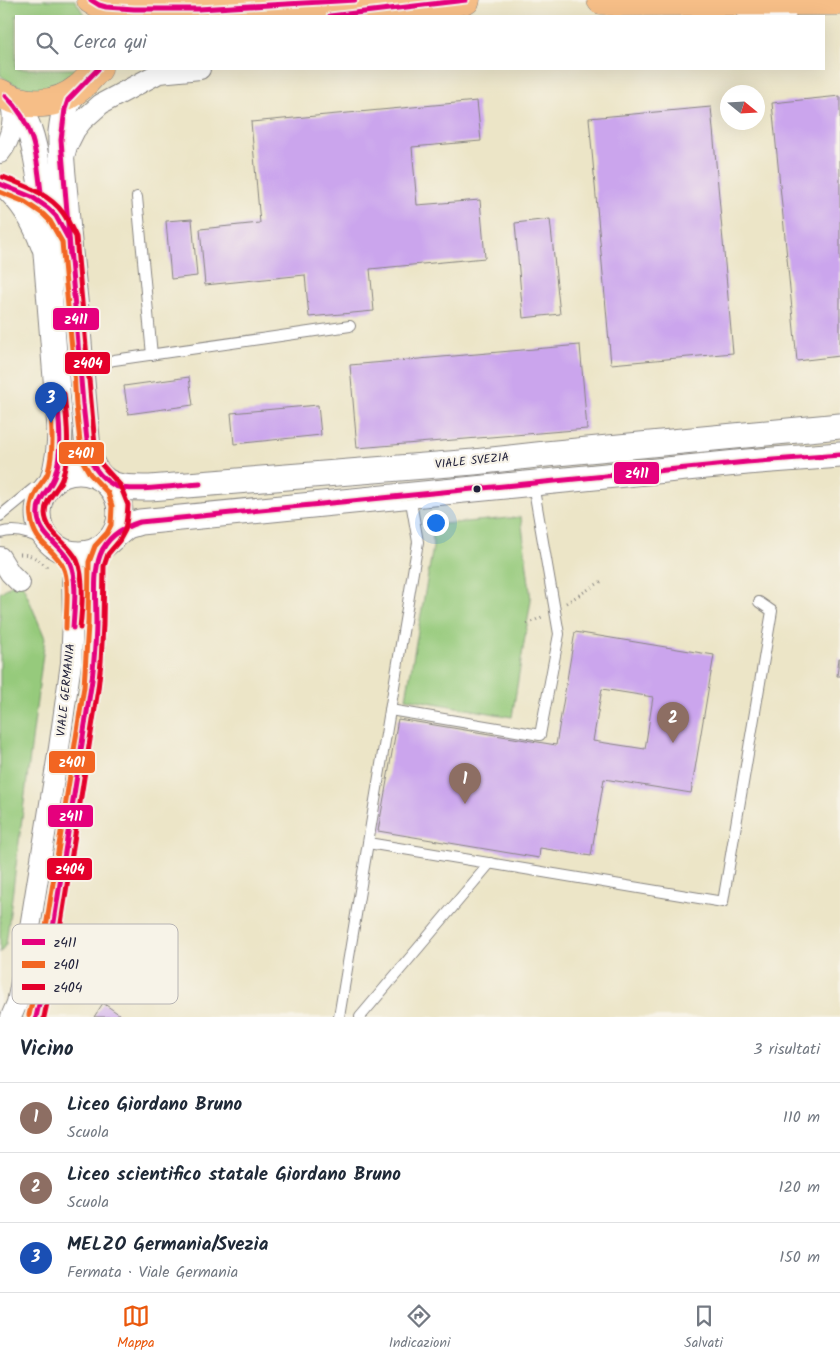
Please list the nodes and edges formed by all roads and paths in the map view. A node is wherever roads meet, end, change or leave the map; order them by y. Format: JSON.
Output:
{"nodes":[{"id":1,"x":91,"y":0,"type":"edge"},
{"id":2,"x":355,"y":0,"type":"edge"},
{"id":3,"x":466,"y":0,"type":"edge"},
{"id":4,"x":601,"y":0,"type":"edge"},
{"id":5,"x":840,"y":1,"type":"edge"},
{"id":6,"x":840,"y":7,"type":"edge"},
{"id":7,"x":98,"y":15,"type":"edge"},
{"id":8,"x":338,"y":15,"type":"edge"},
{"id":9,"x":758,"y":15,"type":"edge"},
{"id":10,"x":188,"y":70,"type":"edge"},
{"id":11,"x":90,"y":76,"type":"edge"},
{"id":12,"x":3,"y":94,"type":"edge"},
{"id":13,"x":0,"y":153,"type":"edge"},
{"id":14,"x":62,"y":166,"type":"junction"},
{"id":15,"x":137,"y":197,"type":"dead end"},
{"id":16,"x":42,"y":204,"type":"junction"},
{"id":17,"x":69,"y":240,"type":"junction"},
{"id":18,"x":47,"y":262,"type":"junction"},
{"id":19,"x":350,"y":326,"type":"dead end"},
{"id":20,"x":152,"y":355,"type":"junction"},
{"id":21,"x":81,"y":369,"type":"junction"},
{"id":22,"x":840,"y":426,"type":"edge"},
{"id":23,"x":840,"y":455,"type":"edge"},
{"id":24,"x":105,"y":480,"type":"junction"},
{"id":25,"x":52,"y":482,"type":"junction"},
{"id":26,"x":533,"y":484,"type":"junction"},
{"id":27,"x":411,"y":506,"type":"junction"},
{"id":28,"x":0,"y":516,"type":"edge"},
{"id":29,"x":0,"y":533,"type":"edge"},
{"id":30,"x":109,"y":542,"type":"junction"},
{"id":31,"x":54,"y":545,"type":"junction"},
{"id":32,"x":2,"y":560,"type":"edge"},
{"id":33,"x":51,"y":570,"type":"dead end"},
{"id":34,"x":20,"y":583,"type":"dead end"},
{"id":35,"x":759,"y":602,"type":"dead end"},
{"id":36,"x":390,"y":710,"type":"junction"},
{"id":37,"x":368,"y":843,"type":"junction"},
{"id":38,"x":490,"y":863,"type":"junction"},
{"id":39,"x":31,"y":924,"type":"edge"},
{"id":40,"x":55,"y":924,"type":"edge"},
{"id":41,"x":17,"y":1004,"type":"edge"},
{"id":42,"x":39,"y":1004,"type":"edge"},
{"id":43,"x":11,"y":1017,"type":"edge"},
{"id":44,"x":36,"y":1017,"type":"edge"},
{"id":45,"x":339,"y":1017,"type":"edge"},
{"id":46,"x":360,"y":1017,"type":"edge"}],
"edges":[{"from":1,"to":2,"type":"main road"},
{"from":1,"to":7,"type":"main road"},
{"from":3,"to":8,"type":"main road"},
{"from":4,"to":5,"type":"main road"},
{"from":6,"to":9,"type":"street"},
{"from":10,"to":14,"type":"street"},
{"from":11,"to":12,"type":"main road"},
{"from":11,"to":14,"type":"street"},
{"from":12,"to":13,"type":"street"},
{"from":12,"to":16,"type":"street"},
{"from":14,"to":17,"type":"street"},
{"from":15,"to":20,"type":"lane"},
{"from":16,"to":17,"type":"street"},
{"from":16,"to":18,"type":"street"},
{"from":16,"to":18,"type":"street"},
{"from":17,"to":21,"type":"street"},
{"from":18,"to":25,"type":"street"},
{"from":19,"to":20,"type":"lane"},
{"from":20,"to":21,"type":"lane"},
{"from":21,"to":24,"type":"street"},
{"from":22,"to":24,"type":"street","name":"VIALE SVEZIA"},
{"from":23,"to":26,"type":"street"},
{"from":24,"to":25,"type":"street"},
{"from":24,"to":30,"type":"street"},
{"from":25,"to":28,"type":"lane"},
{"from":25,"to":31,"type":"street"},
{"from":26,"to":27,"type":"street"},
{"from":26,"to":36,"type":"lane"},
{"from":27,"to":30,"type":"street"},
{"from":27,"to":36,"type":"lane"},
{"from":29,"to":31,"type":"lane"},
{"from":30,"to":31,"type":"street"},
{"from":30,"to":40,"type":"street","name":"VIALE GERMANIA"},
{"from":31,"to":39,"type":"street","name":"VIALE GERMANIA"},
{"from":32,"to":33,"type":"path"},
{"from":32,"to":34,"type":"street"},
{"from":35,"to":38,"type":"lane"},
{"from":36,"to":37,"type":"lane"},
{"from":37,"to":38,"type":"lane"},
{"from":37,"to":45,"type":"lane"},
{"from":38,"to":46,"type":"lane"},
{"from":41,"to":43,"type":"street","name":"VIALE GERMANIA"},
{"from":42,"to":44,"type":"street","name":"VIALE GERMANIA"}]}
